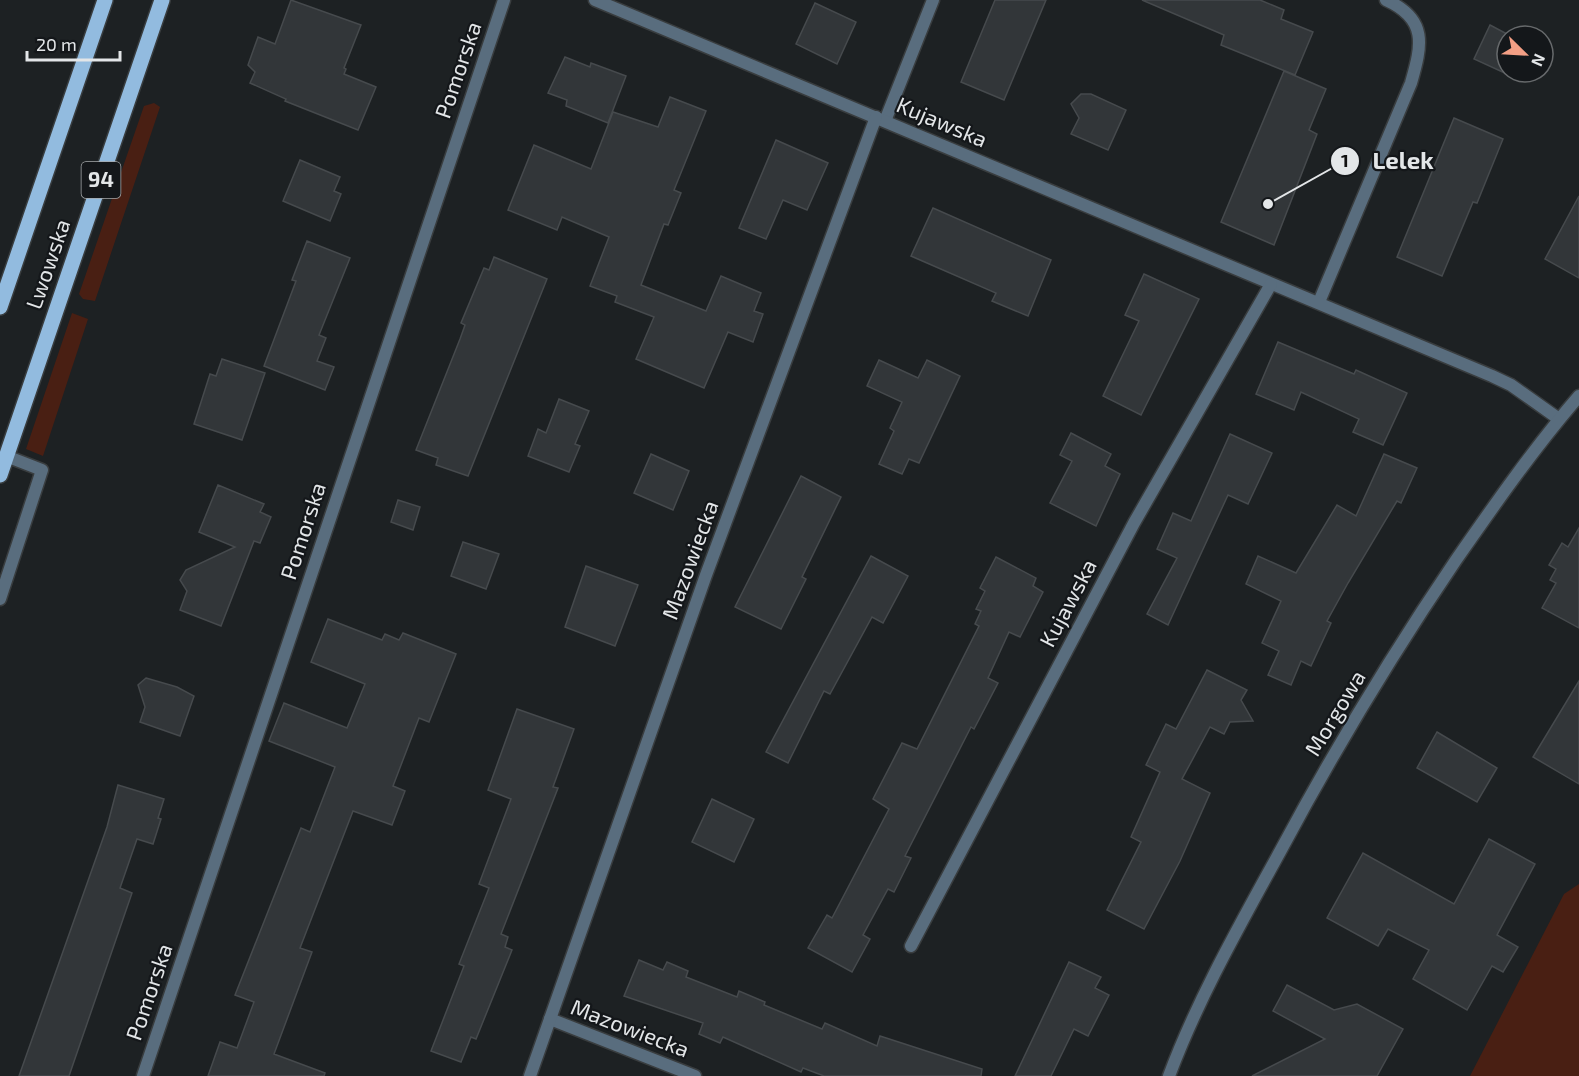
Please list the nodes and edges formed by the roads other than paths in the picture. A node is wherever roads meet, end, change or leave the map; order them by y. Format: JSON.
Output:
{"nodes":[{"id":1,"x":105,"y":0,"type":"edge"},
{"id":2,"x":162,"y":0,"type":"edge"},
{"id":3,"x":504,"y":0,"type":"edge"},
{"id":4,"x":595,"y":0,"type":"edge"},
{"id":5,"x":933,"y":0,"type":"edge"},
{"id":6,"x":1386,"y":0,"type":"edge"},
{"id":7,"x":880,"y":119,"type":"junction"},
{"id":8,"x":1271,"y":284,"type":"junction"},
{"id":9,"x":1319,"y":302,"type":"junction"},
{"id":10,"x":0,"y":307,"type":"edge"},
{"id":11,"x":1579,"y":396,"type":"edge"},
{"id":12,"x":1559,"y":419,"type":"junction"},
{"id":13,"x":6,"y":456,"type":"junction"},
{"id":14,"x":0,"y":475,"type":"edge"},
{"id":15,"x":1,"y":592,"type":"edge"},
{"id":16,"x":911,"y":946,"type":"dead end"},
{"id":17,"x":550,"y":1019,"type":"junction"},
{"id":18,"x":143,"y":1076,"type":"edge"},
{"id":19,"x":530,"y":1076,"type":"edge"},
{"id":20,"x":695,"y":1076,"type":"edge"},
{"id":21,"x":1168,"y":1076,"type":"edge"}],
"edges":[{"from":1,"to":10,"type":"main road","name":"Lwowska","number":"94"},
{"from":2,"to":13,"type":"main road","name":"Lwowska","number":"94"},
{"from":3,"to":18,"type":"street","name":"Pomorska"},
{"from":4,"to":7,"type":"street","name":"Kujawska"},
{"from":5,"to":7,"type":"street","name":"Mazowiecka"},
{"from":6,"to":9,"type":"street"},
{"from":7,"to":8,"type":"street","name":"Kujawska"},
{"from":7,"to":17,"type":"street","name":"Mazowiecka"},
{"from":8,"to":9,"type":"street","name":"Kujawska"},
{"from":8,"to":16,"type":"street","name":"Kujawska"},
{"from":9,"to":12,"type":"street","name":"Kujawska"},
{"from":11,"to":12,"type":"street","name":"Morgowa"},
{"from":12,"to":21,"type":"street","name":"Morgowa"},
{"from":13,"to":14,"type":"main road","name":"Lwowska","number":"94"},
{"from":13,"to":15,"type":"street"},
{"from":17,"to":19,"type":"street","name":"Mazowiecka"},
{"from":17,"to":20,"type":"street","name":"Mazowiecka"}]}
